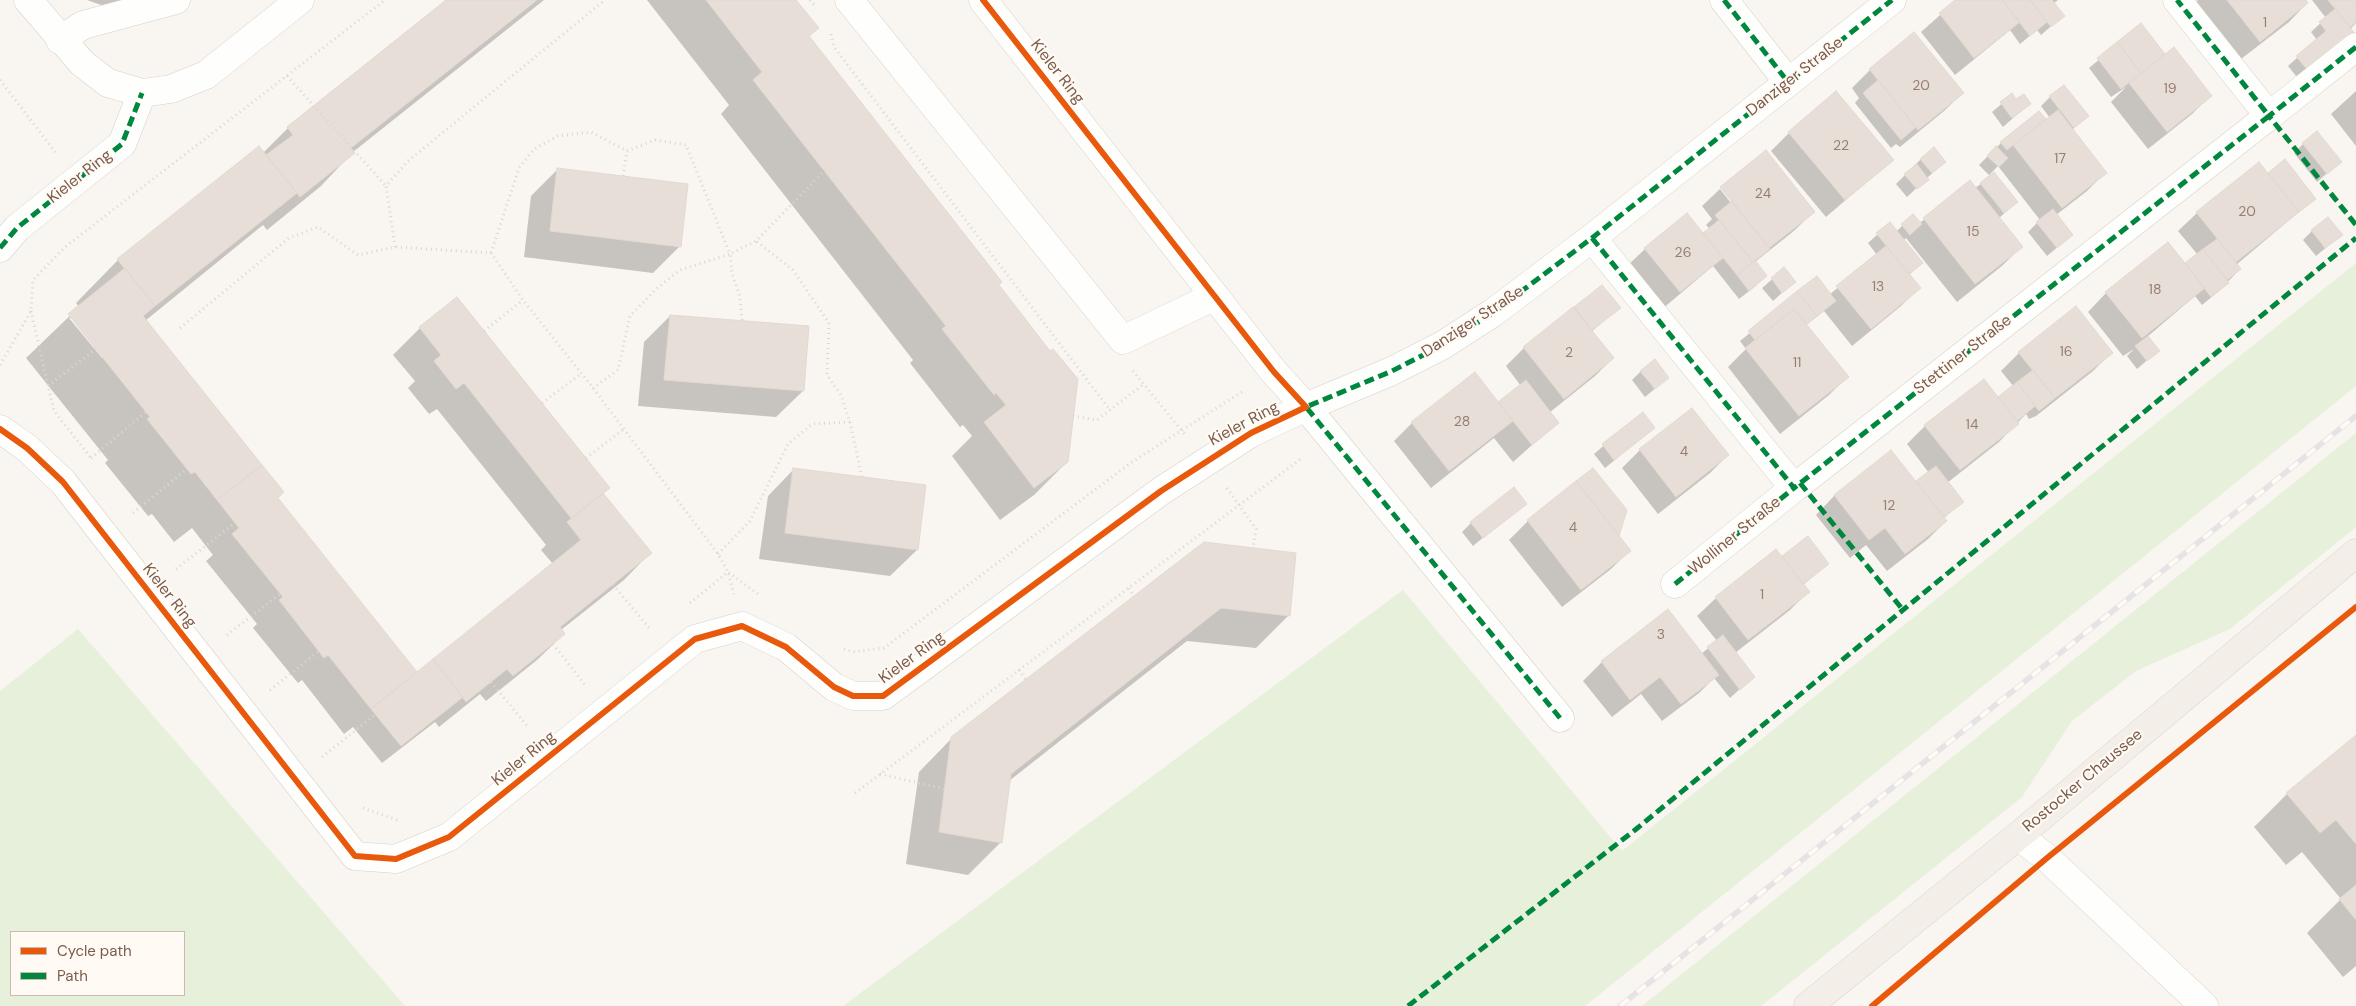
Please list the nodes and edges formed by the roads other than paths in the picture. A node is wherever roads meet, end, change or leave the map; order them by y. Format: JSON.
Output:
{"nodes":[{"id":1,"x":28,"y":0,"type":"edge"},
{"id":2,"x":176,"y":0,"type":"edge"},
{"id":3,"x":300,"y":0,"type":"edge"},
{"id":4,"x":849,"y":0,"type":"edge"},
{"id":5,"x":983,"y":0,"type":"edge"},
{"id":6,"x":1724,"y":0,"type":"edge"},
{"id":7,"x":1892,"y":0,"type":"edge"},
{"id":8,"x":2177,"y":0,"type":"edge"},
{"id":9,"x":60,"y":40,"type":"junction"},
{"id":10,"x":2356,"y":46,"type":"edge"},
{"id":11,"x":1788,"y":82,"type":"junction"},
{"id":12,"x":142,"y":94,"type":"junction"},
{"id":13,"x":2269,"y":116,"type":"junction"},
{"id":14,"x":1592,"y":238,"type":"junction"},
{"id":15,"x":0,"y":248,"type":"edge"},
{"id":16,"x":1215,"y":296,"type":"junction"},
{"id":17,"x":1306,"y":407,"type":"junction"},
{"id":18,"x":0,"y":429,"type":"edge"},
{"id":19,"x":1794,"y":488,"type":"junction"},
{"id":20,"x":2356,"y":553,"type":"edge"},
{"id":21,"x":1675,"y":584,"type":"dead end"},
{"id":22,"x":1560,"y":718,"type":"dead end"},
{"id":23,"x":2018,"y":836,"type":"junction"},
{"id":24,"x":1808,"y":1006,"type":"edge"},
{"id":25,"x":2204,"y":1006,"type":"edge"}],
"edges":[{"from":1,"to":9,"type":"street"},
{"from":2,"to":9,"type":"street"},
{"from":3,"to":12,"type":"street"},
{"from":4,"to":16,"type":"street"},
{"from":5,"to":16,"type":"street","name":"Kieler Ring"},
{"from":6,"to":11,"type":"street"},
{"from":7,"to":11,"type":"street","name":"Danziger Straße"},
{"from":8,"to":13,"type":"street"},
{"from":9,"to":12,"type":"street"},
{"from":10,"to":13,"type":"street","name":"Stettiner Straße"},
{"from":11,"to":14,"type":"street","name":"Danziger Straße"},
{"from":12,"to":15,"type":"street","name":"Kieler Ring"},
{"from":13,"to":19,"type":"street","name":"Stettiner Straße"},
{"from":14,"to":17,"type":"street","name":"Danziger Straße"},
{"from":14,"to":19,"type":"street"},
{"from":16,"to":17,"type":"street","name":"Kieler Ring"},
{"from":17,"to":18,"type":"street","name":"Kieler Ring"},
{"from":17,"to":22,"type":"street"},
{"from":19,"to":21,"type":"street","name":"Wolliner Straße"},
{"from":20,"to":23,"type":"main road","name":"Rostocker Chaussee"},
{"from":23,"to":24,"type":"main road","name":"Rostocker Chaussee"},
{"from":23,"to":25,"type":"street"}]}
